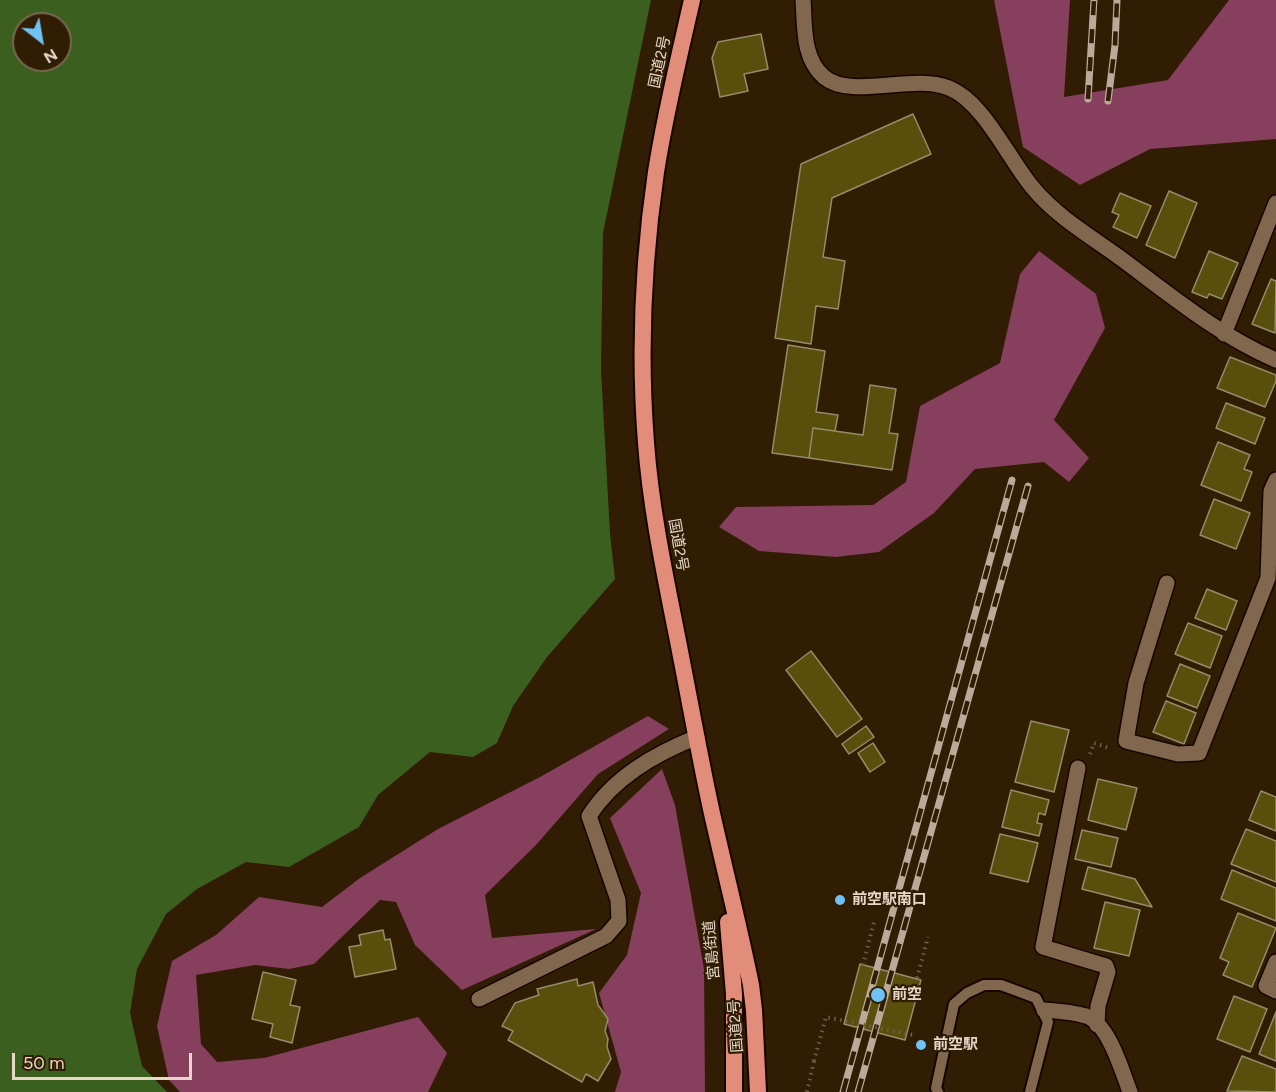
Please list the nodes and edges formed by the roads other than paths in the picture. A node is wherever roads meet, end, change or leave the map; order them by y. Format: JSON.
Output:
{"nodes":[{"id":1,"x":692,"y":0,"type":"edge"},
{"id":2,"x":803,"y":0,"type":"edge"},
{"id":3,"x":1276,"y":203,"type":"edge"},
{"id":4,"x":1224,"y":334,"type":"junction"},
{"id":5,"x":1276,"y":360,"type":"edge"},
{"id":6,"x":1274,"y":488,"type":"edge"},
{"id":7,"x":1167,"y":584,"type":"dead end"},
{"id":8,"x":697,"y":737,"type":"junction"},
{"id":9,"x":1082,"y":767,"type":"road end"},
{"id":10,"x":711,"y":806,"type":"junction"},
{"id":11,"x":1276,"y":962,"type":"edge"},
{"id":12,"x":1276,"y":991,"type":"edge"},
{"id":13,"x":479,"y":999,"type":"dead end"},
{"id":14,"x":1044,"y":1010,"type":"junction"},
{"id":15,"x":1097,"y":1025,"type":"junction"},
{"id":16,"x":734,"y":1092,"type":"edge"},
{"id":17,"x":758,"y":1092,"type":"edge"},
{"id":18,"x":938,"y":1092,"type":"edge"},
{"id":19,"x":1030,"y":1092,"type":"edge"},
{"id":20,"x":1130,"y":1092,"type":"edge"}],
"edges":[{"from":1,"to":8,"type":"highway","name":"国道2号"},
{"from":2,"to":4,"type":"street"},
{"from":3,"to":4,"type":"street"},
{"from":4,"to":5,"type":"street"},
{"from":6,"to":7,"type":"street"},
{"from":8,"to":10,"type":"highway","name":"国道2号"},
{"from":8,"to":13,"type":"street"},
{"from":9,"to":15,"type":"street"},
{"from":10,"to":16,"type":"highway","name":"宮島街道"},
{"from":10,"to":17,"type":"highway","name":"国道2号"},
{"from":11,"to":12,"type":"street"},
{"from":14,"to":15,"type":"street"},
{"from":14,"to":18,"type":"lane"},
{"from":14,"to":19,"type":"lane"},
{"from":15,"to":20,"type":"street"}]}
